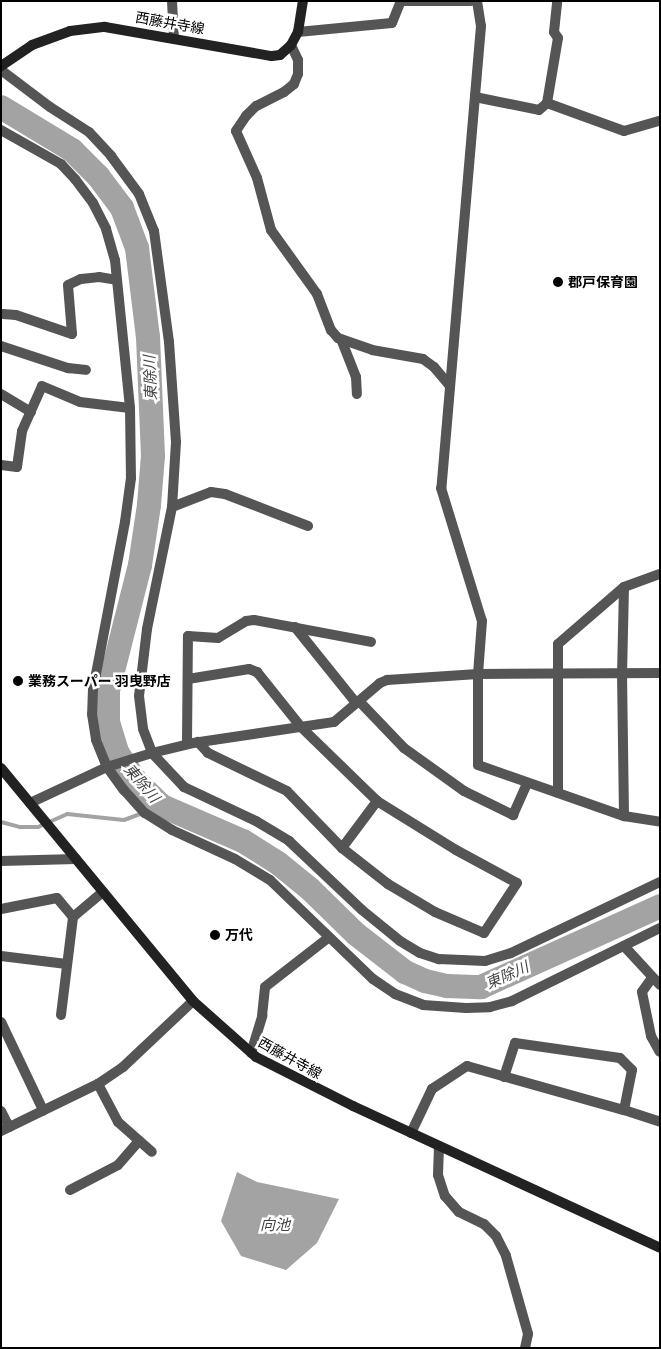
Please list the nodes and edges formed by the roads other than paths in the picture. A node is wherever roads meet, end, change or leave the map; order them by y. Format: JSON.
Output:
{"nodes":[{"id":1,"x":172,"y":1,"type":"edge"},
{"id":2,"x":303,"y":1,"type":"edge"},
{"id":3,"x":471,"y":1,"type":"edge"},
{"id":4,"x":477,"y":1,"type":"edge"},
{"id":5,"x":558,"y":1,"type":"edge"},
{"id":6,"x":298,"y":32,"type":"junction"},
{"id":7,"x":174,"y":38,"type":"junction"},
{"id":8,"x":292,"y":45,"type":"junction"},
{"id":9,"x":1,"y":66,"type":"edge"},
{"id":10,"x":1,"y":70,"type":"edge"},
{"id":11,"x":475,"y":97,"type":"junction"},
{"id":12,"x":547,"y":103,"type":"junction"},
{"id":13,"x":660,"y":121,"type":"edge"},
{"id":14,"x":1,"y":130,"type":"edge"},
{"id":15,"x":117,"y":280,"type":"junction"},
{"id":16,"x":2,"y":315,"type":"edge"},
{"id":17,"x":341,"y":339,"type":"junction"},
{"id":18,"x":1,"y":346,"type":"edge"},
{"id":19,"x":86,"y":370,"type":"dead end"},
{"id":20,"x":450,"y":386,"type":"junction"},
{"id":21,"x":1,"y":394,"type":"edge"},
{"id":22,"x":357,"y":394,"type":"dead end"},
{"id":23,"x":130,"y":408,"type":"junction"},
{"id":24,"x":31,"y":412,"type":"junction"},
{"id":25,"x":1,"y":465,"type":"edge"},
{"id":26,"x":172,"y":507,"type":"junction"},
{"id":27,"x":308,"y":526,"type":"dead end"},
{"id":28,"x":660,"y":574,"type":"edge"},
{"id":29,"x":624,"y":587,"type":"junction"},
{"id":30,"x":296,"y":628,"type":"junction"},
{"id":31,"x":371,"y":642,"type":"dead end"},
{"id":32,"x":558,"y":673,"type":"junction"},
{"id":33,"x":622,"y":673,"type":"junction"},
{"id":34,"x":660,"y":673,"type":"edge"},
{"id":35,"x":478,"y":674,"type":"junction"},
{"id":36,"x":188,"y":679,"type":"junction"},
{"id":37,"x":358,"y":702,"type":"junction"},
{"id":38,"x":301,"y":727,"type":"junction"},
{"id":39,"x":198,"y":742,"type":"junction"},
{"id":40,"x":187,"y":744,"type":"junction"},
{"id":41,"x":152,"y":753,"type":"junction"},
{"id":42,"x":107,"y":767,"type":"junction"},
{"id":43,"x":1,"y":768,"type":"edge"},
{"id":44,"x":527,"y":783,"type":"junction"},
{"id":45,"x":558,"y":793,"type":"junction"},
{"id":46,"x":377,"y":801,"type":"junction"},
{"id":47,"x":30,"y":803,"type":"junction"},
{"id":48,"x":624,"y":816,"type":"junction"},
{"id":49,"x":660,"y":822,"type":"edge"},
{"id":50,"x":342,"y":848,"type":"junction"},
{"id":51,"x":76,"y":858,"type":"junction"},
{"id":52,"x":1,"y":860,"type":"edge"},
{"id":53,"x":660,"y":882,"type":"edge"},
{"id":54,"x":103,"y":892,"type":"junction"},
{"id":55,"x":1,"y":909,"type":"edge"},
{"id":56,"x":72,"y":918,"type":"junction"},
{"id":57,"x":660,"y":928,"type":"edge"},
{"id":58,"x":328,"y":938,"type":"junction"},
{"id":59,"x":624,"y":946,"type":"junction"},
{"id":60,"x":1,"y":956,"type":"edge"},
{"id":61,"x":67,"y":964,"type":"junction"},
{"id":62,"x":656,"y":982,"type":"edge"},
{"id":63,"x":193,"y":1000,"type":"junction"},
{"id":64,"x":61,"y":1015,"type":"dead end"},
{"id":65,"x":1,"y":1022,"type":"edge"},
{"id":66,"x":660,"y":1052,"type":"edge"},
{"id":67,"x":251,"y":1053,"type":"junction"},
{"id":68,"x":504,"y":1076,"type":"junction"},
{"id":69,"x":98,"y":1084,"type":"junction"},
{"id":70,"x":44,"y":1110,"type":"junction"},
{"id":71,"x":624,"y":1110,"type":"junction"},
{"id":72,"x":1,"y":1111,"type":"edge"},
{"id":73,"x":660,"y":1122,"type":"edge"},
{"id":74,"x":5,"y":1129,"type":"edge"},
{"id":75,"x":411,"y":1133,"type":"junction"},
{"id":76,"x":139,"y":1141,"type":"junction"},
{"id":77,"x":439,"y":1146,"type":"junction"},
{"id":78,"x":152,"y":1152,"type":"dead end"},
{"id":79,"x":70,"y":1190,"type":"dead end"},
{"id":80,"x":660,"y":1248,"type":"edge"},
{"id":81,"x":525,"y":1348,"type":"edge"}],
"edges":[{"from":1,"to":7,"type":"street"},
{"from":2,"to":6,"type":"main road"},
{"from":3,"to":6,"type":"street"},
{"from":4,"to":11,"type":"street"},
{"from":5,"to":12,"type":"street"},
{"from":6,"to":8,"type":"main road"},
{"from":7,"to":8,"type":"main road","name":"西藤井寺線"},
{"from":7,"to":9,"type":"main road","name":"西藤井寺線"},
{"from":8,"to":17,"type":"street"},
{"from":10,"to":26,"type":"street"},
{"from":11,"to":12,"type":"street"},
{"from":11,"to":20,"type":"street"},
{"from":12,"to":13,"type":"street"},
{"from":14,"to":15,"type":"street"},
{"from":15,"to":16,"type":"street"},
{"from":15,"to":23,"type":"street"},
{"from":17,"to":20,"type":"street"},
{"from":17,"to":22,"type":"street"},
{"from":18,"to":19,"type":"street"},
{"from":20,"to":35,"type":"street"},
{"from":21,"to":24,"type":"street"},
{"from":23,"to":24,"type":"street"},
{"from":23,"to":42,"type":"street"},
{"from":24,"to":25,"type":"street"},
{"from":26,"to":27,"type":"street"},
{"from":26,"to":41,"type":"street"},
{"from":28,"to":29,"type":"street"},
{"from":29,"to":32,"type":"street"},
{"from":29,"to":33,"type":"street"},
{"from":30,"to":31,"type":"street"},
{"from":30,"to":36,"type":"street"},
{"from":30,"to":37,"type":"street"},
{"from":32,"to":33,"type":"street"},
{"from":32,"to":35,"type":"street"},
{"from":32,"to":45,"type":"street"},
{"from":33,"to":34,"type":"street"},
{"from":33,"to":48,"type":"street"},
{"from":35,"to":37,"type":"street"},
{"from":35,"to":44,"type":"street"},
{"from":36,"to":38,"type":"street"},
{"from":36,"to":40,"type":"street"},
{"from":37,"to":38,"type":"street"},
{"from":37,"to":44,"type":"street"},
{"from":38,"to":39,"type":"street"},
{"from":38,"to":46,"type":"street"},
{"from":39,"to":40,"type":"street"},
{"from":39,"to":50,"type":"street"},
{"from":40,"to":41,"type":"street"},
{"from":41,"to":42,"type":"street"},
{"from":41,"to":53,"type":"street"},
{"from":42,"to":47,"type":"street"},
{"from":42,"to":58,"type":"street"},
{"from":43,"to":47,"type":"main road","name":"西藤井寺線"},
{"from":44,"to":45,"type":"street"},
{"from":45,"to":48,"type":"street"},
{"from":46,"to":50,"type":"street"},
{"from":46,"to":50,"type":"street"},
{"from":47,"to":51,"type":"main road","name":"西藤井寺線"},
{"from":48,"to":49,"type":"street"},
{"from":51,"to":52,"type":"street"},
{"from":51,"to":54,"type":"main road","name":"西藤井寺線"},
{"from":54,"to":56,"type":"street"},
{"from":54,"to":63,"type":"main road","name":"西藤井寺線"},
{"from":55,"to":56,"type":"street"},
{"from":56,"to":61,"type":"street"},
{"from":57,"to":59,"type":"street"},
{"from":58,"to":59,"type":"street"},
{"from":58,"to":67,"type":"street"},
{"from":59,"to":62,"type":"street"},
{"from":60,"to":61,"type":"street"},
{"from":61,"to":64,"type":"street"},
{"from":62,"to":66,"type":"street"},
{"from":63,"to":67,"type":"main road","name":"西藤井寺線"},
{"from":63,"to":69,"type":"street"},
{"from":65,"to":70,"type":"street"},
{"from":67,"to":75,"type":"main road","name":"西藤井寺線"},
{"from":68,"to":71,"type":"street"},
{"from":68,"to":71,"type":"street"},
{"from":68,"to":75,"type":"street"},
{"from":69,"to":70,"type":"street"},
{"from":69,"to":76,"type":"street"},
{"from":70,"to":74,"type":"street"},
{"from":71,"to":73,"type":"street"},
{"from":72,"to":74,"type":"street"},
{"from":75,"to":77,"type":"main road","name":"西藤井寺線"},
{"from":76,"to":78,"type":"street"},
{"from":76,"to":79,"type":"street"},
{"from":77,"to":80,"type":"main road","name":"西藤井寺線"},
{"from":77,"to":81,"type":"street"}]}
